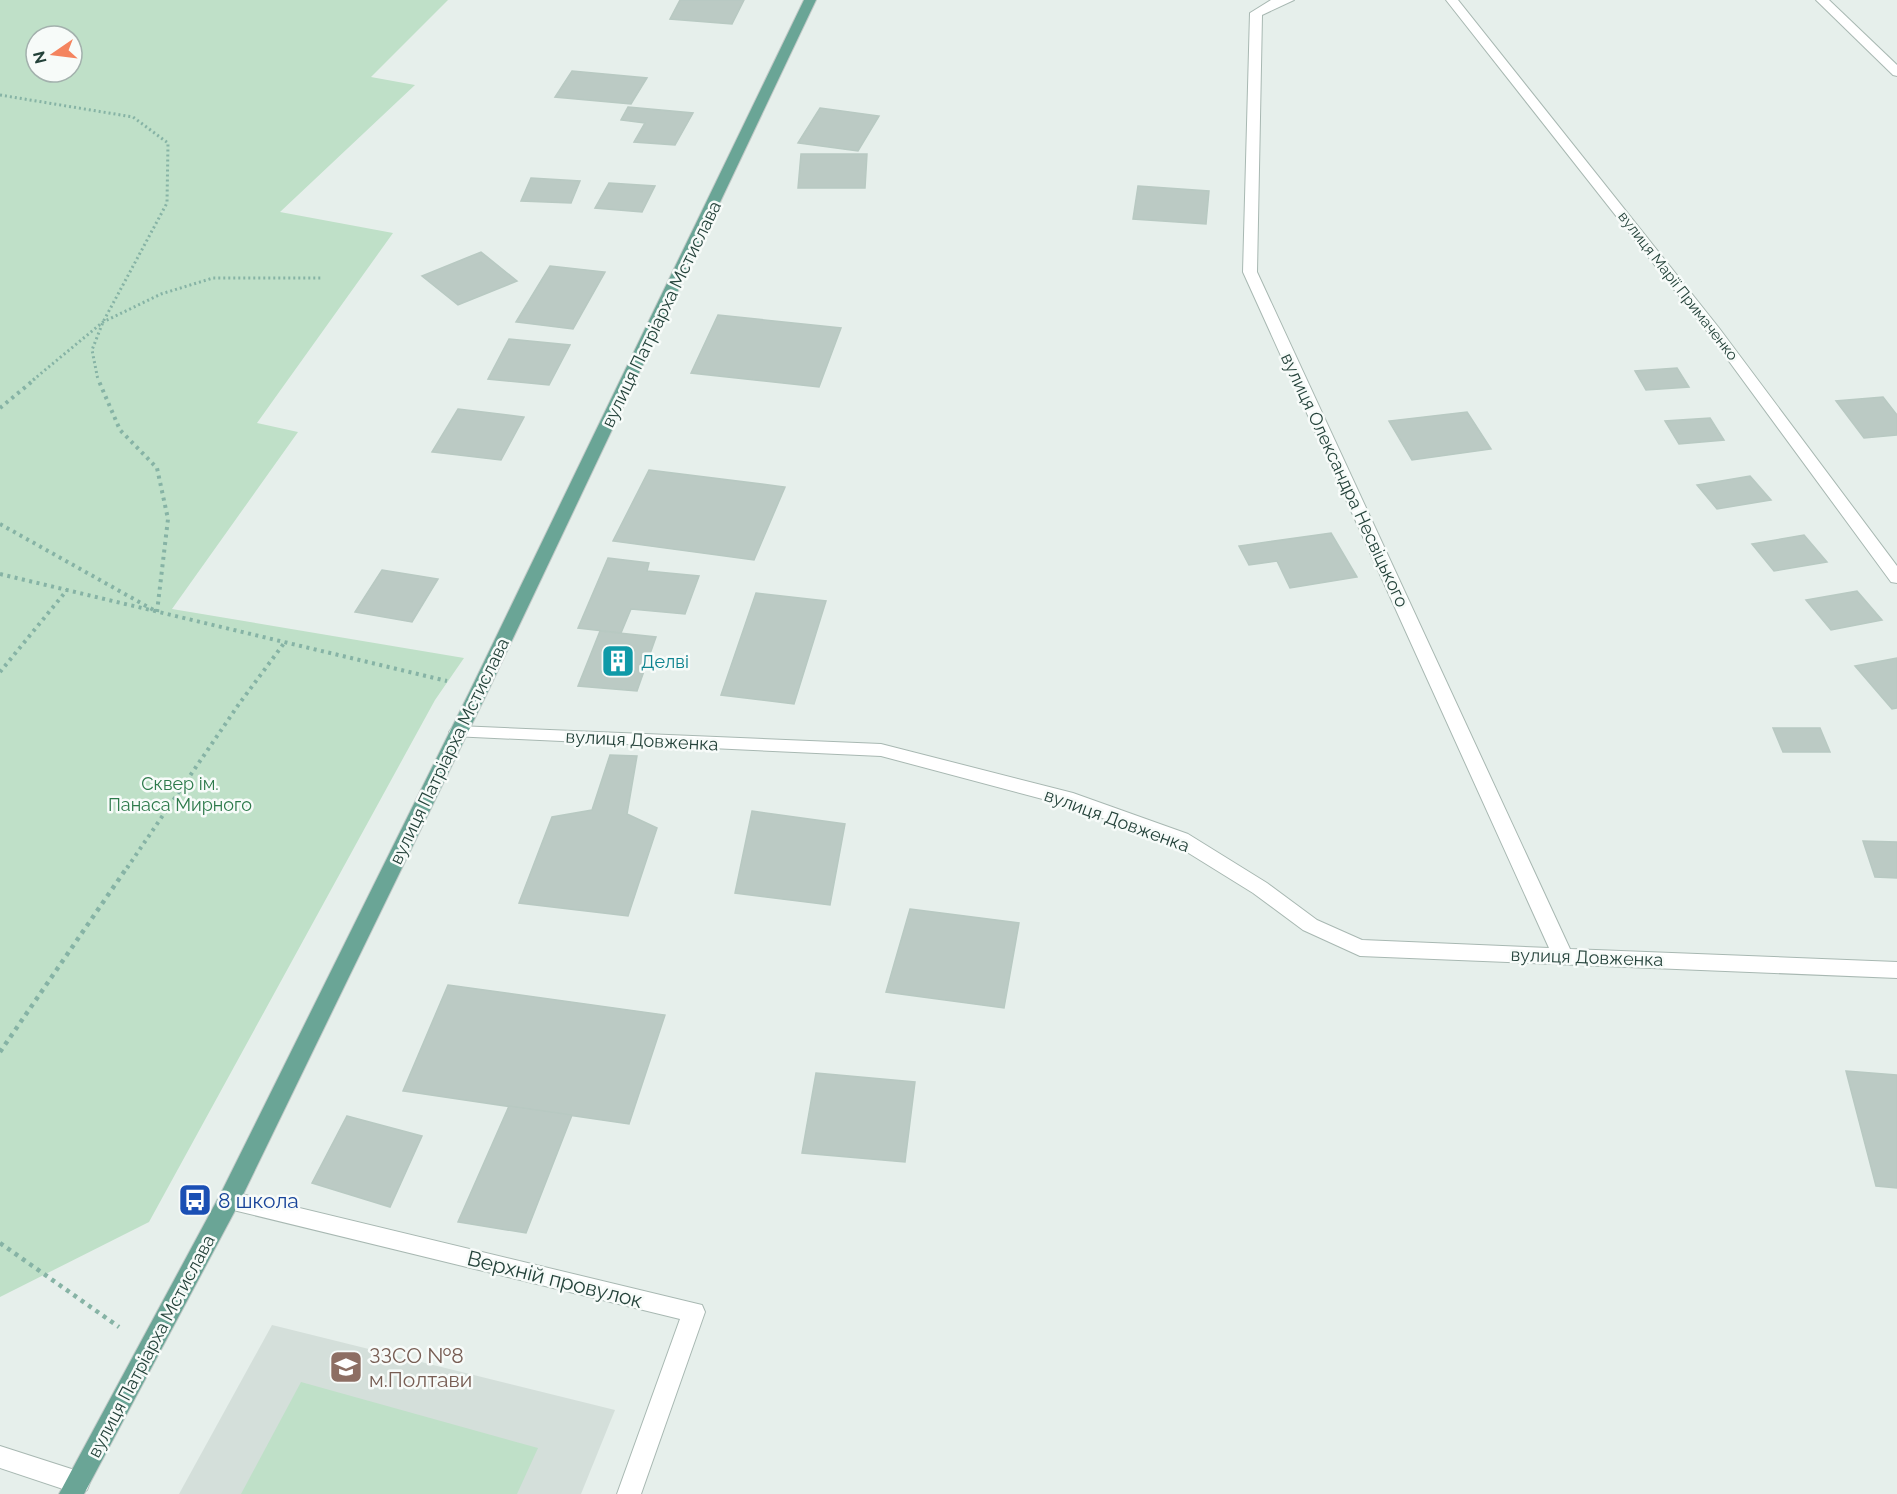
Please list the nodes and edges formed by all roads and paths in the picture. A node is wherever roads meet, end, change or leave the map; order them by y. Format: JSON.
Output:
{"nodes":[{"id":1,"x":810,"y":0,"type":"edge"},
{"id":2,"x":1288,"y":0,"type":"edge"},
{"id":3,"x":1452,"y":0,"type":"edge"},
{"id":4,"x":1822,"y":0,"type":"edge"},
{"id":5,"x":1897,"y":72,"type":"edge"},
{"id":6,"x":0,"y":95,"type":"edge"},
{"id":7,"x":321,"y":278,"type":"dead end"},
{"id":8,"x":103,"y":322,"type":"junction"},
{"id":9,"x":0,"y":408,"type":"edge"},
{"id":10,"x":0,"y":524,"type":"edge"},
{"id":11,"x":0,"y":574,"type":"edge"},
{"id":12,"x":1897,"y":578,"type":"edge"},
{"id":13,"x":67,"y":590,"type":"junction"},
{"id":14,"x":156,"y":612,"type":"junction"},
{"id":15,"x":285,"y":642,"type":"junction"},
{"id":16,"x":0,"y":672,"type":"edge"},
{"id":17,"x":479,"y":691,"type":"junction"},
{"id":18,"x":458,"y":732,"type":"junction"},
{"id":19,"x":1563,"y":956,"type":"junction"},
{"id":20,"x":1897,"y":970,"type":"edge"},
{"id":21,"x":0,"y":1052,"type":"edge"},
{"id":22,"x":229,"y":1200,"type":"junction"},
{"id":23,"x":0,"y":1243,"type":"edge"},
{"id":24,"x":149,"y":1353,"type":"junction"},
{"id":25,"x":0,"y":1457,"type":"edge"},
{"id":26,"x":75,"y":1488,"type":"edge"},
{"id":27,"x":629,"y":1494,"type":"edge"}],
"edges":[{"from":1,"to":17,"type":"main road","name":"вулиця Патріарха Мстислава"},
{"from":2,"to":19,"type":"street","name":"вулиця Олександра Несвіцького"},
{"from":3,"to":12,"type":"street","name":"вулиця Марії Примаченко"},
{"from":4,"to":5,"type":"street"},
{"from":6,"to":8,"type":"path"},
{"from":7,"to":8,"type":"path"},
{"from":8,"to":9,"type":"path"},
{"from":8,"to":14,"type":"path"},
{"from":10,"to":14,"type":"path"},
{"from":11,"to":13,"type":"path"},
{"from":13,"to":14,"type":"path"},
{"from":13,"to":16,"type":"path"},
{"from":14,"to":15,"type":"path"},
{"from":15,"to":17,"type":"path"},
{"from":15,"to":21,"type":"path"},
{"from":17,"to":18,"type":"main road","name":"вулиця Патріарха Мстислава"},
{"from":18,"to":19,"type":"street","name":"вулиця Довженка"},
{"from":18,"to":22,"type":"main road","name":"вулиця Патріарха Мстислава"},
{"from":19,"to":20,"type":"street","name":"вулиця Довженка"},
{"from":22,"to":24,"type":"main road","name":"вулиця Патріарха Мстислава"},
{"from":22,"to":27,"type":"street","name":"Верхній провулок"},
{"from":23,"to":24,"type":"path"},
{"from":24,"to":26,"type":"main road","name":"вулиця Патріарха Мстислава"},
{"from":25,"to":26,"type":"street"}]}
